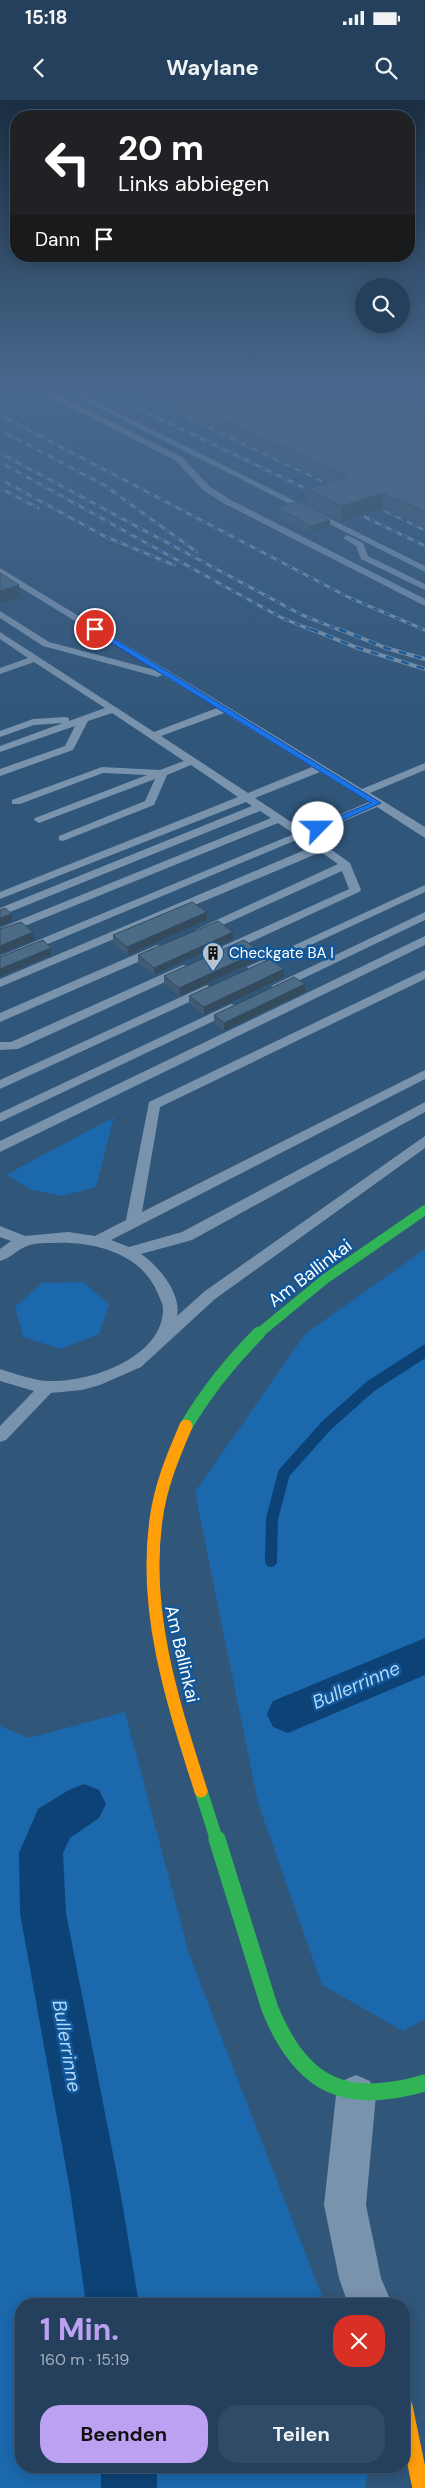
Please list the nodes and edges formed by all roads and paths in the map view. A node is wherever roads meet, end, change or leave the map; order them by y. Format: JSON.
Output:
{"nodes":[{"id":1,"x":224,"y":500,"type":"edge"},
{"id":2,"x":272,"y":500,"type":"edge"},
{"id":3,"x":289,"y":500,"type":"edge"},
{"id":4,"x":371,"y":542,"type":"junction"},
{"id":5,"x":360,"y":545,"type":"junction"},
{"id":6,"x":329,"y":555,"type":"junction"},
{"id":7,"x":425,"y":568,"type":"edge"},
{"id":8,"x":0,"y":571,"type":"edge"},
{"id":9,"x":425,"y":587,"type":"edge"},
{"id":10,"x":425,"y":603,"type":"edge"},
{"id":11,"x":0,"y":614,"type":"edge"},
{"id":12,"x":0,"y":635,"type":"edge"},
{"id":13,"x":36,"y":658,"type":"junction"},
{"id":14,"x":1,"y":670,"type":"edge"},
{"id":15,"x":174,"y":678,"type":"junction"},
{"id":16,"x":0,"y":681,"type":"edge"},
{"id":17,"x":113,"y":709,"type":"junction"},
{"id":18,"x":224,"y":709,"type":"junction"},
{"id":19,"x":84,"y":719,"type":"junction"},
{"id":20,"x":0,"y":726,"type":"edge"},
{"id":21,"x":0,"y":734,"type":"edge"},
{"id":22,"x":154,"y":735,"type":"junction"},
{"id":23,"x":0,"y":741,"type":"edge"},
{"id":24,"x":0,"y":749,"type":"edge"},
{"id":25,"x":0,"y":757,"type":"edge"},
{"id":26,"x":193,"y":761,"type":"junction"},
{"id":27,"x":0,"y":765,"type":"edge"},
{"id":28,"x":425,"y":766,"type":"edge"},
{"id":29,"x":320,"y":768,"type":"junction"},
{"id":30,"x":163,"y":772,"type":"junction"},
{"id":31,"x":0,"y":773,"type":"edge"},
{"id":32,"x":361,"y":793,"type":"junction"},
{"id":33,"x":247,"y":796,"type":"junction"},
{"id":34,"x":377,"y":803,"type":"junction"},
{"id":35,"x":262,"y":806,"type":"junction"},
{"id":36,"x":280,"y":818,"type":"junction"},
{"id":37,"x":39,"y":820,"type":"junction"},
{"id":38,"x":424,"y":831,"type":"edge"},
{"id":39,"x":303,"y":834,"type":"junction"},
{"id":40,"x":322,"y":847,"type":"junction"},
{"id":41,"x":346,"y":865,"type":"junction"},
{"id":42,"x":425,"y":888,"type":"edge"},
{"id":43,"x":0,"y":896,"type":"edge"},
{"id":44,"x":0,"y":912,"type":"edge"},
{"id":45,"x":425,"y":916,"type":"edge"},
{"id":46,"x":0,"y":932,"type":"edge"},
{"id":47,"x":191,"y":934,"type":"edge"},
{"id":48,"x":425,"y":940,"type":"edge"},
{"id":49,"x":173,"y":942,"type":"edge"},
{"id":50,"x":211,"y":956,"type":"edge"},
{"id":51,"x":0,"y":960,"type":"edge"},
{"id":52,"x":193,"y":964,"type":"edge"},
{"id":53,"x":244,"y":972,"type":"edge"},
{"id":54,"x":425,"y":974,"type":"edge"},
{"id":55,"x":0,"y":983,"type":"edge"},
{"id":56,"x":217,"y":984,"type":"edge"},
{"id":57,"x":266,"y":992,"type":"edge"},
{"id":58,"x":239,"y":1004,"type":"edge"},
{"id":59,"x":0,"y":1018,"type":"edge"},
{"id":60,"x":0,"y":1046,"type":"edge"},
{"id":61,"x":425,"y":1074,"type":"edge"},
{"id":62,"x":0,"y":1085,"type":"edge"},
{"id":63,"x":425,"y":1106,"type":"edge"},
{"id":64,"x":0,"y":1118,"type":"edge"},
{"id":65,"x":425,"y":1141,"type":"edge"},
{"id":66,"x":0,"y":1147,"type":"edge"},
{"id":67,"x":425,"y":1210,"type":"edge"},
{"id":68,"x":133,"y":1221,"type":"junction"},
{"id":69,"x":0,"y":1231,"type":"edge"},
{"id":70,"x":99,"y":1240,"type":"junction"},
{"id":71,"x":24,"y":1241,"type":"junction"},
{"id":72,"x":130,"y":1252,"type":"junction"},
{"id":73,"x":0,"y":1256,"type":"edge"},
{"id":74,"x":163,"y":1337,"type":"junction"},
{"id":75,"x":0,"y":1375,"type":"edge"},
{"id":76,"x":47,"y":1387,"type":"junction"},
{"id":77,"x":0,"y":1436,"type":"edge"},
{"id":78,"x":425,"y":2082,"type":"edge"},
{"id":79,"x":356,"y":2095,"type":"junction"},
{"id":80,"x":368,"y":2298,"type":"edge"},
{"id":81,"x":410,"y":2435,"type":"edge"},
{"id":82,"x":421,"y":2488,"type":"edge"}],
"edges":[{"from":1,"to":6,"type":"lane"},
{"from":2,"to":5,"type":"lane"},
{"from":3,"to":4,"type":"lane"},
{"from":4,"to":5,"type":"lane"},
{"from":4,"to":7,"type":"lane"},
{"from":5,"to":6,"type":"lane"},
{"from":5,"to":9,"type":"lane"},
{"from":6,"to":10,"type":"lane"},
{"from":8,"to":15,"type":"lane"},
{"from":11,"to":15,"type":"lane"},
{"from":12,"to":13,"type":"lane"},
{"from":13,"to":14,"type":"lane"},
{"from":13,"to":17,"type":"lane"},
{"from":14,"to":16,"type":"lane"},
{"from":15,"to":18,"type":"lane"},
{"from":17,"to":19,"type":"lane"},
{"from":17,"to":22,"type":"lane"},
{"from":18,"to":22,"type":"lane"},
{"from":18,"to":29,"type":"lane"},
{"from":19,"to":20,"type":"lane"},
{"from":19,"to":21,"type":"lane"},
{"from":19,"to":23,"type":"lane"},
{"from":19,"to":24,"type":"lane"},
{"from":19,"to":25,"type":"lane"},
{"from":19,"to":27,"type":"lane"},
{"from":19,"to":31,"type":"lane"},
{"from":22,"to":26,"type":"lane"},
{"from":26,"to":30,"type":"lane"},
{"from":26,"to":33,"type":"lane"},
{"from":28,"to":32,"type":"lane"},
{"from":29,"to":32,"type":"lane"},
{"from":29,"to":33,"type":"lane"},
{"from":30,"to":37,"type":"lane"},
{"from":30,"to":37,"type":"lane"},
{"from":30,"to":37,"type":"lane"},
{"from":30,"to":37,"type":"lane"},
{"from":32,"to":34,"type":"lane"},
{"from":33,"to":35,"type":"lane"},
{"from":33,"to":43,"type":"lane"},
{"from":34,"to":38,"type":"lane"},
{"from":34,"to":39,"type":"lane"},
{"from":35,"to":36,"type":"lane"},
{"from":35,"to":44,"type":"lane"},
{"from":36,"to":39,"type":"lane"},
{"from":36,"to":46,"type":"lane"},
{"from":39,"to":40,"type":"lane"},
{"from":39,"to":51,"type":"lane"},
{"from":40,"to":41,"type":"lane"},
{"from":40,"to":55,"type":"lane"},
{"from":41,"to":47,"type":"lane"},
{"from":41,"to":50,"type":"lane"},
{"from":42,"to":53,"type":"lane"},
{"from":45,"to":57,"type":"lane"},
{"from":48,"to":66,"type":"lane"},
{"from":49,"to":59,"type":"lane"},
{"from":52,"to":60,"type":"lane"},
{"from":54,"to":68,"type":"lane"},
{"from":56,"to":62,"type":"lane"},
{"from":58,"to":64,"type":"lane"},
{"from":61,"to":68,"type":"lane"},
{"from":63,"to":72,"type":"lane"},
{"from":65,"to":74,"type":"lane"},
{"from":67,"to":79,"type":"street","name":"Am Ballinkai"},
{"from":68,"to":70,"type":"lane"},
{"from":69,"to":71,"type":"lane"},
{"from":70,"to":71,"type":"lane"},
{"from":70,"to":72,"type":"lane"},
{"from":71,"to":73,"type":"lane"},
{"from":72,"to":74,"type":"lane"},
{"from":74,"to":76,"type":"lane"},
{"from":75,"to":76,"type":"lane"},
{"from":76,"to":77,"type":"lane"},
{"from":78,"to":79,"type":"street","name":"Am Ballinkai"},
{"from":79,"to":80,"type":"street"},
{"from":81,"to":82,"type":"street"}]}
